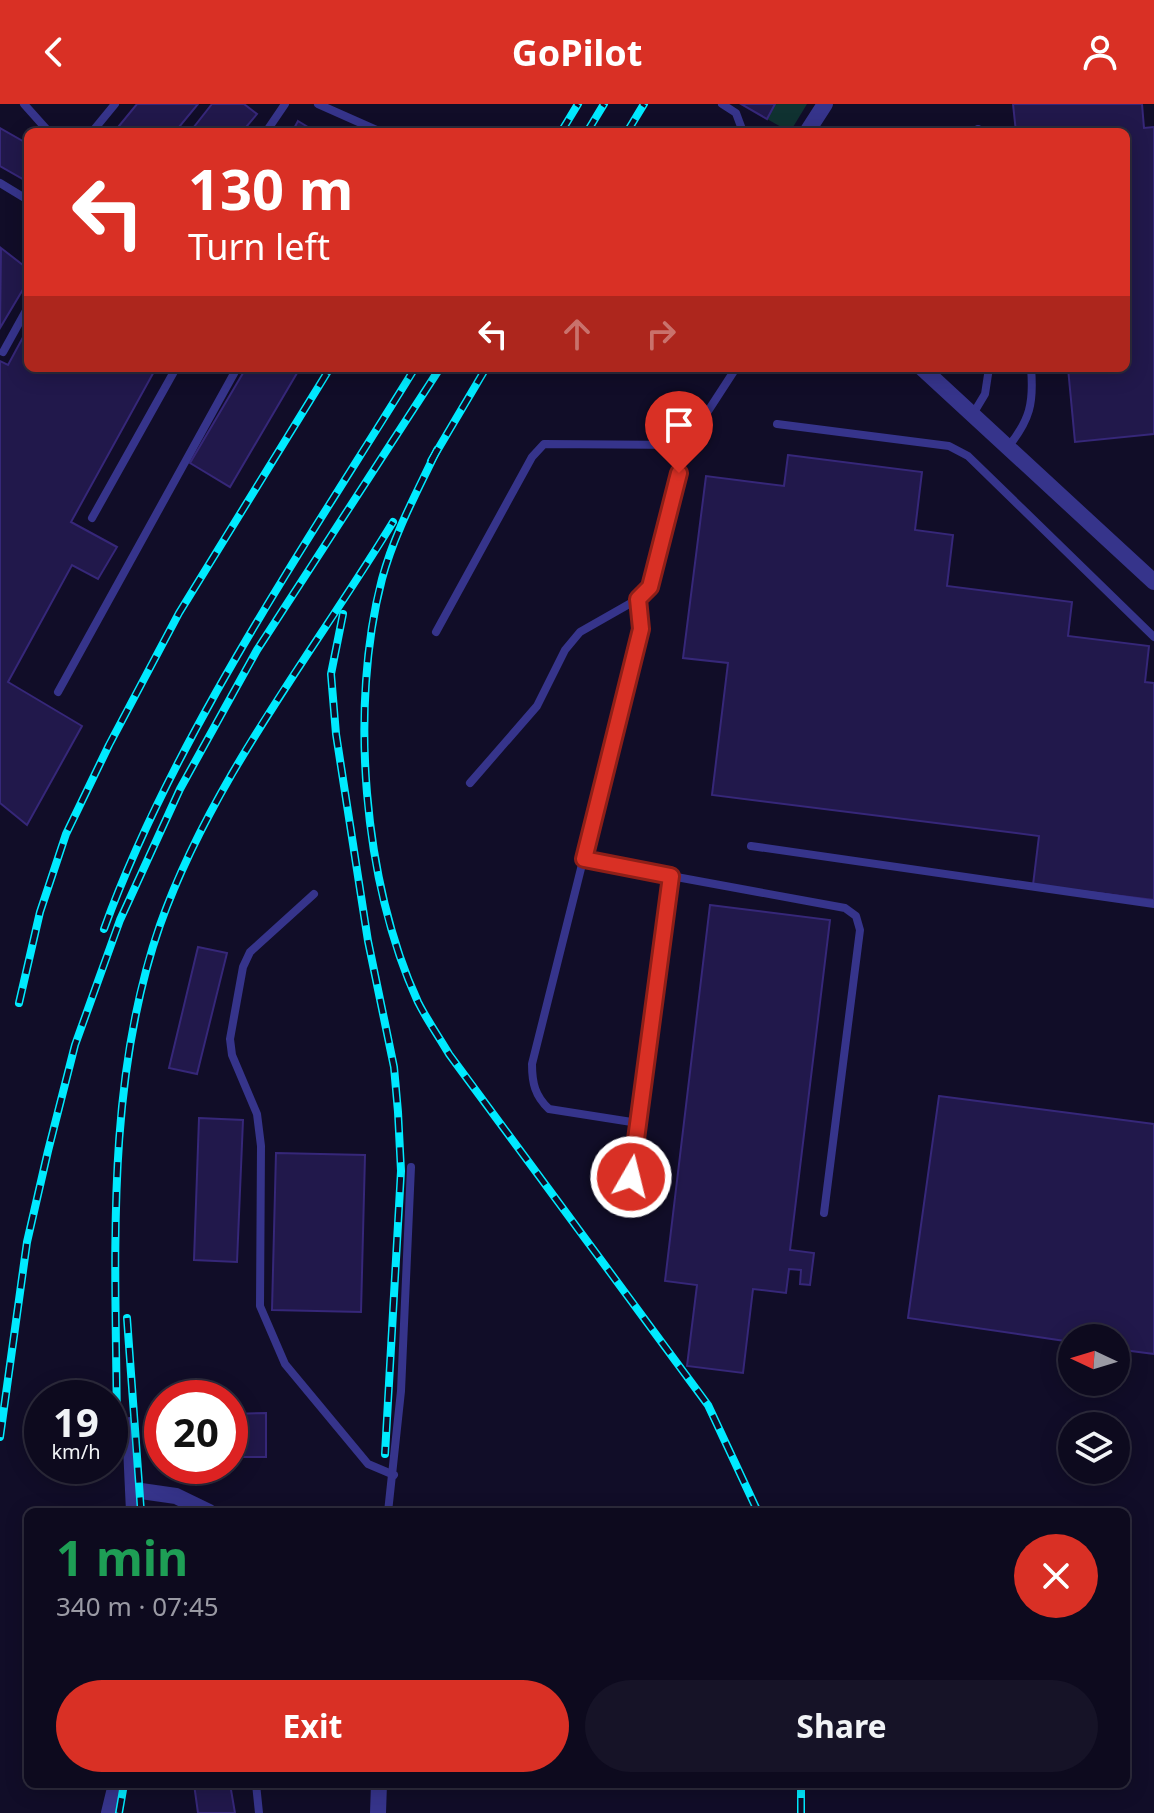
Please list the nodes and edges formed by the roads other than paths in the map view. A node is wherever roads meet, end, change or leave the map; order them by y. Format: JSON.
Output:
{"nodes":[{"id":1,"x":24,"y":104,"type":"edge"},
{"id":2,"x":115,"y":104,"type":"edge"},
{"id":3,"x":285,"y":104,"type":"edge"},
{"id":4,"x":318,"y":104,"type":"edge"},
{"id":5,"x":722,"y":104,"type":"edge"},
{"id":6,"x":825,"y":104,"type":"edge"},
{"id":7,"x":45,"y":128,"type":"edge"},
{"id":8,"x":95,"y":128,"type":"edge"},
{"id":9,"x":269,"y":128,"type":"edge"},
{"id":10,"x":372,"y":128,"type":"edge"},
{"id":11,"x":742,"y":128,"type":"edge"},
{"id":12,"x":810,"y":128,"type":"edge"},
{"id":13,"x":0,"y":183,"type":"edge"},
{"id":14,"x":24,"y":198,"type":"edge"},
{"id":15,"x":24,"y":314,"type":"edge"},
{"id":16,"x":3,"y":352,"type":"dead end"},
{"id":17,"x":174,"y":372,"type":"edge"},
{"id":18,"x":235,"y":372,"type":"edge"},
{"id":19,"x":733,"y":372,"type":"edge"},
{"id":20,"x":926,"y":372,"type":"edge"},
{"id":21,"x":988,"y":372,"type":"edge"},
{"id":22,"x":1031,"y":372,"type":"edge"},
{"id":23,"x":972,"y":414,"type":"junction"},
{"id":24,"x":777,"y":424,"type":"dead end"},
{"id":25,"x":686,"y":445,"type":"junction"},
{"id":26,"x":1008,"y":447,"type":"junction"},
{"id":27,"x":92,"y":518,"type":"dead end"},
{"id":28,"x":1154,"y":582,"type":"edge"},
{"id":29,"x":638,"y":599,"type":"junction"},
{"id":30,"x":436,"y":632,"type":"dead end"},
{"id":31,"x":1154,"y":637,"type":"edge"},
{"id":32,"x":58,"y":692,"type":"dead end"},
{"id":33,"x":470,"y":783,"type":"dead end"},
{"id":34,"x":751,"y":846,"type":"dead end"},
{"id":35,"x":584,"y":859,"type":"junction"},
{"id":36,"x":671,"y":876,"type":"junction"},
{"id":37,"x":314,"y":894,"type":"dead end"},
{"id":38,"x":1154,"y":904,"type":"edge"},
{"id":39,"x":638,"y":1123,"type":"junction"},
{"id":40,"x":411,"y":1167,"type":"dead end"},
{"id":41,"x":631,"y":1177,"type":"dead end"},
{"id":42,"x":824,"y":1213,"type":"dead end"},
{"id":43,"x":130,"y":1425,"type":"dead end"},
{"id":44,"x":394,"y":1475,"type":"junction"},
{"id":45,"x":134,"y":1490,"type":"junction"},
{"id":46,"x":134,"y":1508,"type":"edge"},
{"id":47,"x":201,"y":1508,"type":"edge"},
{"id":48,"x":389,"y":1508,"type":"edge"},
{"id":49,"x":115,"y":1788,"type":"edge"},
{"id":50,"x":256,"y":1788,"type":"edge"},
{"id":51,"x":379,"y":1788,"type":"edge"},
{"id":52,"x":109,"y":1813,"type":"edge"},
{"id":53,"x":259,"y":1813,"type":"edge"},
{"id":54,"x":378,"y":1813,"type":"edge"}],
"edges":[{"from":1,"to":7,"type":"lane"},
{"from":2,"to":8,"type":"lane"},
{"from":3,"to":9,"type":"lane"},
{"from":4,"to":10,"type":"lane"},
{"from":5,"to":11,"type":"lane"},
{"from":6,"to":12,"type":"street"},
{"from":13,"to":14,"type":"lane"},
{"from":15,"to":16,"type":"lane"},
{"from":17,"to":27,"type":"lane"},
{"from":18,"to":32,"type":"lane"},
{"from":19,"to":25,"type":"lane"},
{"from":20,"to":23,"type":"street"},
{"from":21,"to":23,"type":"lane"},
{"from":22,"to":26,"type":"lane"},
{"from":23,"to":26,"type":"street"},
{"from":24,"to":31,"type":"lane"},
{"from":25,"to":29,"type":"lane"},
{"from":25,"to":30,"type":"lane"},
{"from":26,"to":28,"type":"street"},
{"from":29,"to":33,"type":"lane"},
{"from":29,"to":35,"type":"lane"},
{"from":34,"to":38,"type":"lane"},
{"from":35,"to":36,"type":"lane"},
{"from":35,"to":39,"type":"lane"},
{"from":36,"to":39,"type":"lane"},
{"from":36,"to":42,"type":"lane"},
{"from":37,"to":44,"type":"lane"},
{"from":39,"to":41,"type":"lane"},
{"from":40,"to":44,"type":"lane"},
{"from":43,"to":45,"type":"street"},
{"from":44,"to":48,"type":"lane"},
{"from":45,"to":46,"type":"street"},
{"from":45,"to":47,"type":"street"},
{"from":49,"to":52,"type":"street"},
{"from":50,"to":53,"type":"lane"},
{"from":51,"to":54,"type":"street"}]}
